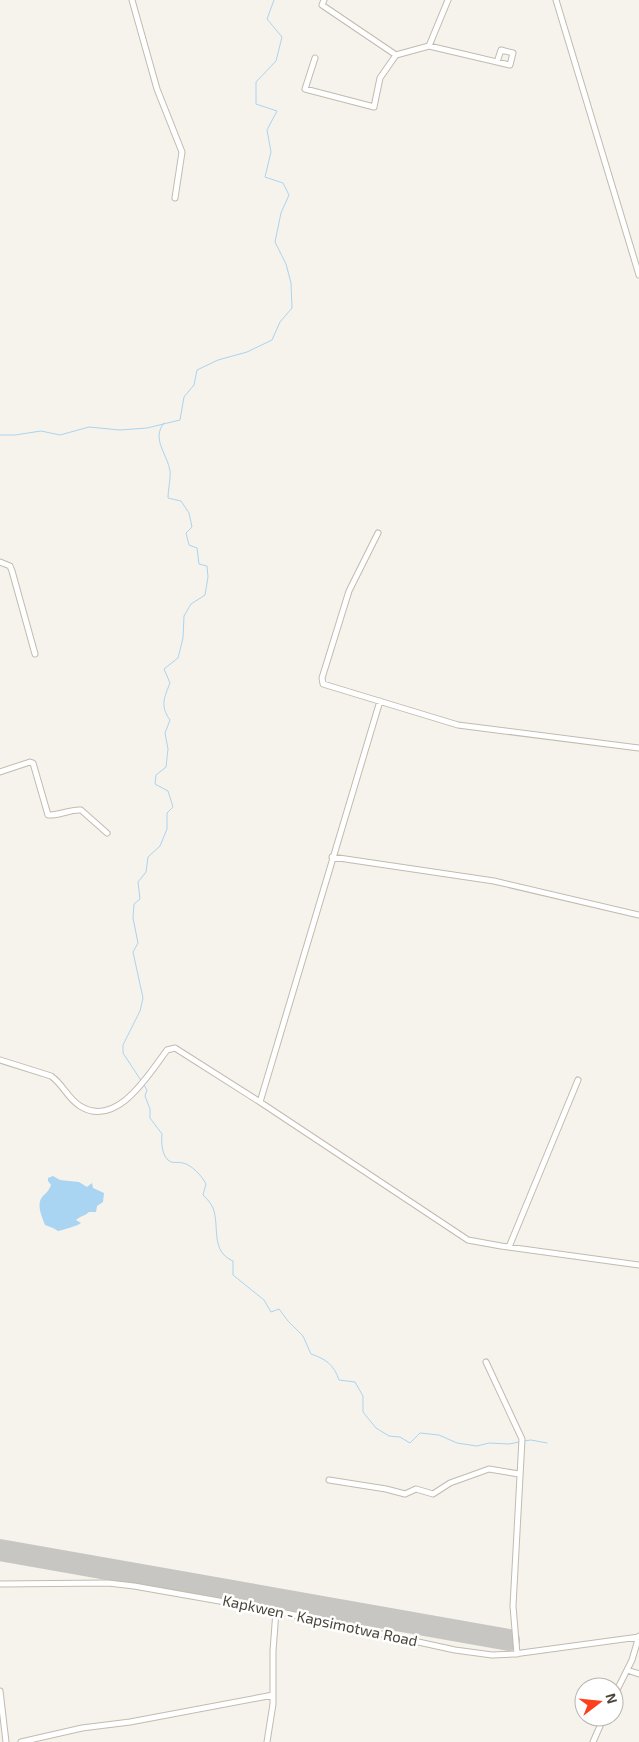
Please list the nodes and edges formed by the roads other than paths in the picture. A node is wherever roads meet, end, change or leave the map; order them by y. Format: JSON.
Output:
{"nodes":[{"id":1,"x":132,"y":0,"type":"edge"},
{"id":2,"x":324,"y":0,"type":"edge"},
{"id":3,"x":448,"y":0,"type":"edge"},
{"id":4,"x":556,"y":0,"type":"edge"},
{"id":5,"x":429,"y":46,"type":"junction"},
{"id":6,"x":396,"y":55,"type":"junction"},
{"id":7,"x":315,"y":58,"type":"dead end"},
{"id":8,"x":497,"y":62,"type":"dead end"},
{"id":9,"x":175,"y":198,"type":"dead end"},
{"id":10,"x":639,"y":275,"type":"edge"},
{"id":11,"x":378,"y":533,"type":"dead end"},
{"id":12,"x":0,"y":562,"type":"edge"},
{"id":13,"x":34,"y":654,"type":"dead end"},
{"id":14,"x":380,"y":701,"type":"junction"},
{"id":15,"x":639,"y":748,"type":"edge"},
{"id":16,"x":0,"y":772,"type":"edge"},
{"id":17,"x":107,"y":833,"type":"dead end"},
{"id":18,"x":332,"y":857,"type":"junction"},
{"id":19,"x":639,"y":915,"type":"edge"},
{"id":20,"x":0,"y":1060,"type":"edge"},
{"id":21,"x":578,"y":1080,"type":"dead end"},
{"id":22,"x":260,"y":1102,"type":"junction"},
{"id":23,"x":509,"y":1247,"type":"junction"},
{"id":24,"x":639,"y":1266,"type":"edge"},
{"id":25,"x":486,"y":1362,"type":"dead end"},
{"id":26,"x":519,"y":1474,"type":"junction"},
{"id":27,"x":329,"y":1480,"type":"dead end"},
{"id":28,"x":0,"y":1584,"type":"edge"},
{"id":29,"x":276,"y":1611,"type":"junction"},
{"id":30,"x":639,"y":1637,"type":"edge"},
{"id":31,"x":517,"y":1654,"type":"junction"},
{"id":32,"x":627,"y":1670,"type":"junction"},
{"id":33,"x":639,"y":1674,"type":"edge"},
{"id":34,"x":624,"y":1677,"type":"edge"},
{"id":35,"x":0,"y":1691,"type":"edge"},
{"id":36,"x":273,"y":1695,"type":"junction"},
{"id":37,"x":600,"y":1727,"type":"edge"},
{"id":38,"x":6,"y":1742,"type":"edge"},
{"id":39,"x":21,"y":1742,"type":"edge"},
{"id":40,"x":267,"y":1742,"type":"edge"},
{"id":41,"x":593,"y":1742,"type":"edge"}],
"edges":[{"from":1,"to":9,"type":"street"},
{"from":2,"to":6,"type":"street"},
{"from":3,"to":5,"type":"street"},
{"from":4,"to":10,"type":"street"},
{"from":5,"to":6,"type":"street"},
{"from":5,"to":8,"type":"street"},
{"from":6,"to":7,"type":"street"},
{"from":11,"to":14,"type":"street"},
{"from":12,"to":13,"type":"street"},
{"from":14,"to":15,"type":"street"},
{"from":14,"to":18,"type":"street"},
{"from":16,"to":17,"type":"street"},
{"from":18,"to":19,"type":"street"},
{"from":18,"to":22,"type":"street"},
{"from":20,"to":22,"type":"street"},
{"from":21,"to":23,"type":"street"},
{"from":22,"to":23,"type":"street"},
{"from":23,"to":24,"type":"street"},
{"from":25,"to":26,"type":"street"},
{"from":26,"to":27,"type":"street"},
{"from":26,"to":31,"type":"street"},
{"from":28,"to":29,"type":"street","name":"Kapkwen - Kapsimotwa Road"},
{"from":29,"to":31,"type":"street","name":"Kapkwen - Kapsimotwa Road"},
{"from":29,"to":36,"type":"street"},
{"from":30,"to":31,"type":"street","name":"Kapkwen - Kapsimotwa Road"},
{"from":30,"to":32,"type":"street"},
{"from":32,"to":33,"type":"street"},
{"from":32,"to":34,"type":"street"},
{"from":35,"to":38,"type":"street"},
{"from":36,"to":39,"type":"street"},
{"from":36,"to":40,"type":"street"},
{"from":37,"to":41,"type":"street"}]}
